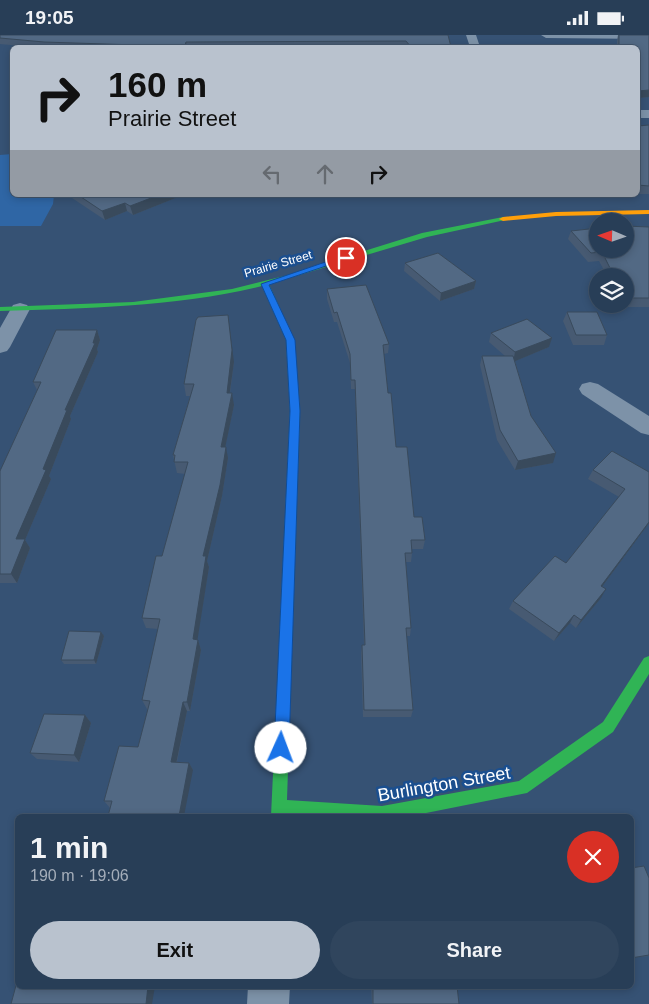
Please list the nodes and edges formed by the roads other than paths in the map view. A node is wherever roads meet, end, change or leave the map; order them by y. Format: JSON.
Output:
{"nodes":[{"id":1,"x":546,"y":35,"type":"edge"},
{"id":2,"x":645,"y":36,"type":"edge"},
{"id":3,"x":649,"y":212,"type":"edge"},
{"id":4,"x":265,"y":284,"type":"junction"},
{"id":5,"x":0,"y":309,"type":"edge"},
{"id":6,"x":20,"y":309,"type":"junction"},
{"id":7,"x":0,"y":347,"type":"edge"},
{"id":8,"x":590,"y":389,"type":"dead end"},
{"id":9,"x":649,"y":427,"type":"edge"},
{"id":10,"x":649,"y":662,"type":"edge"},
{"id":11,"x":279,"y":812,"type":"edge"},
{"id":12,"x":269,"y":989,"type":"edge"},
{"id":13,"x":268,"y":1004,"type":"edge"}],
"edges":[{"from":1,"to":2,"type":"street"},
{"from":3,"to":4,"type":"street","name":"Prairie Street"},
{"from":4,"to":6,"type":"street","name":"Prairie Street"},
{"from":4,"to":11,"type":"street"},
{"from":5,"to":6,"type":"street","name":"Prairie Street"},
{"from":6,"to":7,"type":"street"},
{"from":8,"to":9,"type":"street"},
{"from":10,"to":11,"type":"street","name":"Burlington Street"},
{"from":12,"to":13,"type":"street"}]}
